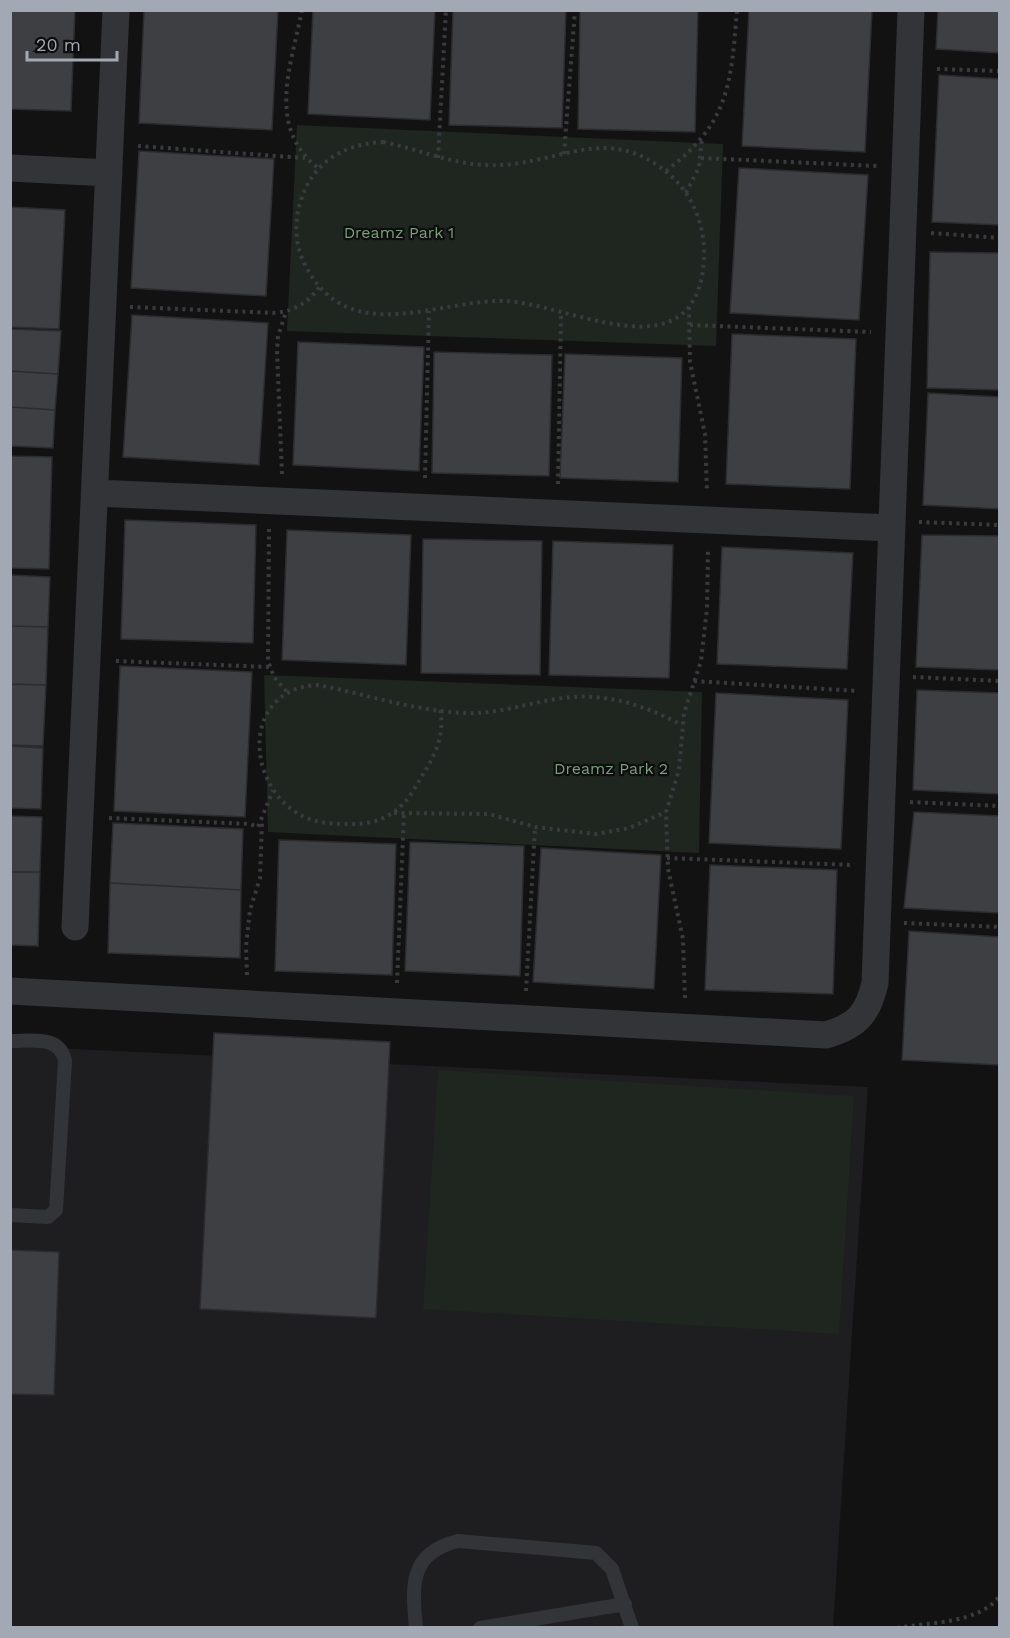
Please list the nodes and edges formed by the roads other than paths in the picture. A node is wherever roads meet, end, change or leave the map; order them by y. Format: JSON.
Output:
{"nodes":[{"id":1,"x":116,"y":10,"type":"edge"},
{"id":2,"x":911,"y":10,"type":"edge"},
{"id":3,"x":10,"y":168,"type":"edge"},
{"id":4,"x":109,"y":173,"type":"junction"},
{"id":5,"x":94,"y":493,"type":"junction"},
{"id":6,"x":891,"y":524,"type":"junction"},
{"id":7,"x":75,"y":927,"type":"dead end"},
{"id":8,"x":10,"y":991,"type":"edge"},
{"id":9,"x":10,"y":1041,"type":"edge"},
{"id":10,"x":10,"y":1215,"type":"edge"},
{"id":11,"x":625,"y":1604,"type":"junction"},
{"id":12,"x":416,"y":1628,"type":"edge"},
{"id":13,"x":480,"y":1628,"type":"edge"},
{"id":14,"x":632,"y":1628,"type":"edge"}],
"edges":[{"from":1,"to":4,"type":"street"},
{"from":2,"to":6,"type":"street"},
{"from":3,"to":4,"type":"street"},
{"from":4,"to":5,"type":"street"},
{"from":5,"to":6,"type":"street"},
{"from":5,"to":7,"type":"street"},
{"from":6,"to":8,"type":"street"},
{"from":9,"to":10,"type":"lane"},
{"from":11,"to":12,"type":"lane"},
{"from":11,"to":13,"type":"lane"},
{"from":11,"to":14,"type":"lane"}]}
